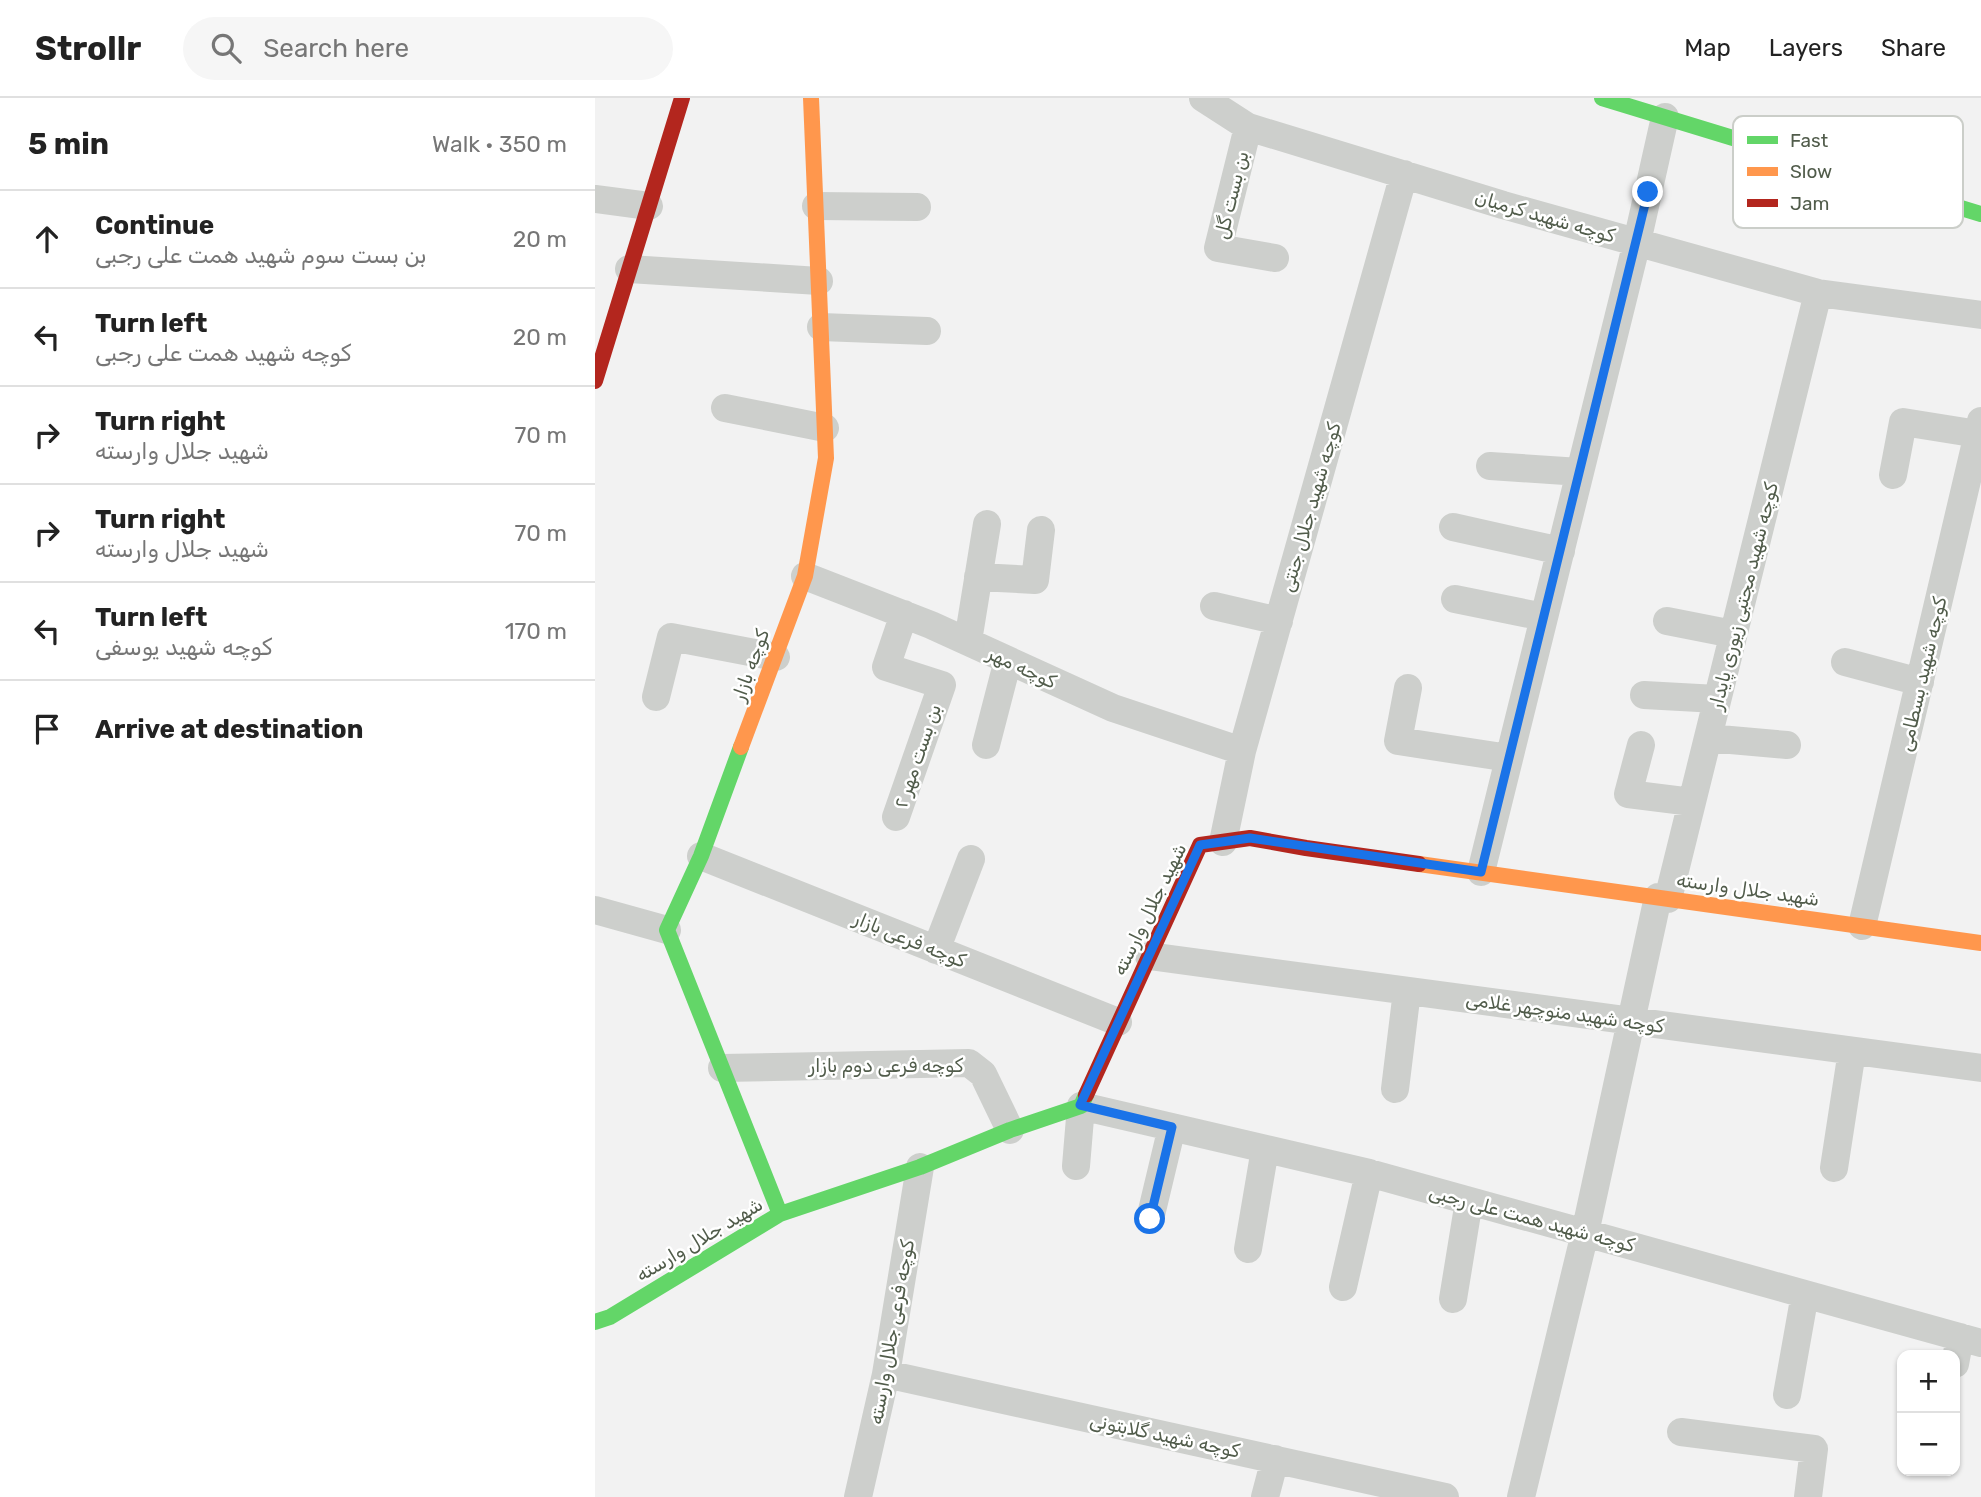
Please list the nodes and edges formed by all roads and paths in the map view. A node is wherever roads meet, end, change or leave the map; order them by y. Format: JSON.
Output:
{"nodes":[{"id":1,"x":682,"y":98,"type":"edge"},
{"id":2,"x":811,"y":98,"type":"edge"},
{"id":3,"x":1203,"y":98,"type":"edge"},
{"id":4,"x":1602,"y":98,"type":"edge"},
{"id":5,"x":1665,"y":117,"type":"junction"},
{"id":6,"x":1248,"y":127,"type":"junction"},
{"id":7,"x":1733,"y":138,"type":"edge"},
{"id":8,"x":1404,"y":174,"type":"junction"},
{"id":9,"x":595,"y":200,"type":"edge"},
{"id":10,"x":649,"y":206,"type":"junction"},
{"id":11,"x":816,"y":206,"type":"junction"},
{"id":12,"x":917,"y":207,"type":"dead end"},
{"id":13,"x":1963,"y":208,"type":"edge"},
{"id":14,"x":1981,"y":214,"type":"edge"},
{"id":15,"x":1637,"y":242,"type":"junction"},
{"id":16,"x":1275,"y":258,"type":"dead end"},
{"id":17,"x":629,"y":269,"type":"junction"},
{"id":18,"x":819,"y":281,"type":"junction"},
{"id":19,"x":1818,"y":293,"type":"junction"},
{"id":20,"x":1981,"y":315,"type":"edge"},
{"id":21,"x":821,"y":327,"type":"junction"},
{"id":22,"x":927,"y":331,"type":"dead end"},
{"id":23,"x":597,"y":368,"type":"edge"},
{"id":24,"x":725,"y":408,"type":"dead end"},
{"id":25,"x":825,"y":428,"type":"junction"},
{"id":26,"x":1980,"y":428,"type":"edge"},
{"id":27,"x":1490,"y":466,"type":"dead end"},
{"id":28,"x":1580,"y":472,"type":"junction"},
{"id":29,"x":1893,"y":475,"type":"dead end"},
{"id":30,"x":987,"y":524,"type":"dead end"},
{"id":31,"x":1453,"y":527,"type":"dead end"},
{"id":32,"x":1041,"y":530,"type":"dead end"},
{"id":33,"x":1561,"y":551,"type":"junction"},
{"id":34,"x":805,"y":576,"type":"junction"},
{"id":35,"x":978,"y":577,"type":"junction"},
{"id":36,"x":1455,"y":599,"type":"dead end"},
{"id":37,"x":1214,"y":606,"type":"dead end"},
{"id":38,"x":904,"y":614,"type":"junction"},
{"id":39,"x":1544,"y":617,"type":"junction"},
{"id":40,"x":1279,"y":621,"type":"junction"},
{"id":41,"x":1667,"y":621,"type":"dead end"},
{"id":42,"x":1733,"y":634,"type":"junction"},
{"id":43,"x":968,"y":642,"type":"junction"},
{"id":44,"x":775,"y":657,"type":"junction"},
{"id":45,"x":1008,"y":660,"type":"junction"},
{"id":46,"x":1845,"y":662,"type":"dead end"},
{"id":47,"x":1920,"y":682,"type":"junction"},
{"id":48,"x":1408,"y":688,"type":"dead end"},
{"id":49,"x":1644,"y":695,"type":"dead end"},
{"id":50,"x":656,"y":697,"type":"dead end"},
{"id":51,"x":1717,"y":699,"type":"junction"},
{"id":52,"x":1708,"y":738,"type":"junction"},
{"id":53,"x":986,"y":745,"type":"dead end"},
{"id":54,"x":1641,"y":746,"type":"dead end"},
{"id":55,"x":1787,"y":746,"type":"dead end"},
{"id":56,"x":1242,"y":751,"type":"junction"},
{"id":57,"x":1510,"y":758,"type":"junction"},
{"id":58,"x":1692,"y":802,"type":"junction"},
{"id":59,"x":896,"y":817,"type":"dead end"},
{"id":60,"x":1223,"y":842,"type":"junction"},
{"id":61,"x":701,"y":856,"type":"junction"},
{"id":62,"x":971,"y":859,"type":"dead end"},
{"id":63,"x":1481,"y":872,"type":"junction"},
{"id":64,"x":1663,"y":898,"type":"junction"},
{"id":65,"x":595,"y":910,"type":"edge"},
{"id":66,"x":1862,"y":926,"type":"junction"},
{"id":67,"x":667,"y":930,"type":"junction"},
{"id":68,"x":1981,"y":943,"type":"edge"},
{"id":69,"x":936,"y":950,"type":"junction"},
{"id":70,"x":1149,"y":956,"type":"junction"},
{"id":71,"x":1407,"y":990,"type":"junction"},
{"id":72,"x":1631,"y":1021,"type":"junction"},
{"id":73,"x":1118,"y":1022,"type":"junction"},
{"id":74,"x":1851,"y":1051,"type":"junction"},
{"id":75,"x":722,"y":1068,"type":"junction"},
{"id":76,"x":1981,"y":1068,"type":"edge"},
{"id":77,"x":1395,"y":1089,"type":"dead end"},
{"id":78,"x":1080,"y":1105,"type":"junction"},
{"id":79,"x":1172,"y":1127,"type":"junction"},
{"id":80,"x":1010,"y":1130,"type":"junction"},
{"id":81,"x":1265,"y":1149,"type":"junction"},
{"id":82,"x":1076,"y":1166,"type":"dead end"},
{"id":83,"x":920,"y":1167,"type":"junction"},
{"id":84,"x":1834,"y":1168,"type":"dead end"},
{"id":85,"x":1369,"y":1173,"type":"junction"},
{"id":86,"x":1469,"y":1200,"type":"junction"},
{"id":87,"x":781,"y":1214,"type":"junction"},
{"id":88,"x":1150,"y":1219,"type":"dead end"},
{"id":89,"x":1585,"y":1233,"type":"junction"},
{"id":90,"x":1248,"y":1249,"type":"dead end"},
{"id":91,"x":1343,"y":1287,"type":"dead end"},
{"id":92,"x":1805,"y":1294,"type":"junction"},
{"id":93,"x":1453,"y":1299,"type":"dead end"},
{"id":94,"x":595,"y":1322,"type":"edge"},
{"id":95,"x":1965,"y":1348,"type":"edge"},
{"id":96,"x":886,"y":1374,"type":"junction"},
{"id":97,"x":1787,"y":1395,"type":"dead end"},
{"id":98,"x":1681,"y":1432,"type":"dead end"},
{"id":99,"x":1275,"y":1459,"type":"junction"},
{"id":100,"x":864,"y":1495,"type":"edge"},
{"id":101,"x":1265,"y":1497,"type":"edge"},
{"id":102,"x":1445,"y":1497,"type":"edge"},
{"id":103,"x":1521,"y":1497,"type":"edge"},
{"id":104,"x":1808,"y":1497,"type":"edge"}],
"edges":[{"from":1,"to":10,"type":"street"},
{"from":2,"to":11,"type":"street","name":"کوچه بازار"},
{"from":3,"to":6,"type":"street","name":"کوچه شهید کرمیان"},
{"from":4,"to":5,"type":"street"},
{"from":5,"to":7,"type":"street"},
{"from":5,"to":15,"type":"street"},
{"from":6,"to":8,"type":"street","name":"کوچه شهید کرمیان"},
{"from":6,"to":16,"type":"street","name":"بن بست گل"},
{"from":8,"to":15,"type":"street","name":"کوچه شهید کرمیان"},
{"from":8,"to":40,"type":"street","name":"کوچه شهید جلال جنتی"},
{"from":9,"to":10,"type":"street"},
{"from":10,"to":17,"type":"street"},
{"from":11,"to":12,"type":"street"},
{"from":11,"to":18,"type":"street","name":"کوچه بازار"},
{"from":13,"to":14,"type":"street"},
{"from":15,"to":19,"type":"street","name":"کوچه شهید کرمیان"},
{"from":15,"to":28,"type":"street"},
{"from":17,"to":18,"type":"street"},
{"from":17,"to":23,"type":"street"},
{"from":18,"to":21,"type":"street","name":"کوچه بازار"},
{"from":19,"to":20,"type":"street","name":"کوچه شهید کرمیان"},
{"from":19,"to":42,"type":"street","name":"کوچه شهید مجتبی زیوری پایدار"},
{"from":21,"to":22,"type":"street"},
{"from":21,"to":25,"type":"street","name":"کوچه بازار"},
{"from":24,"to":25,"type":"street"},
{"from":25,"to":34,"type":"street","name":"کوچه بازار"},
{"from":26,"to":29,"type":"street"},
{"from":26,"to":47,"type":"street","name":"کوچه شهید بسطامی"},
{"from":27,"to":28,"type":"street"},
{"from":28,"to":33,"type":"street"},
{"from":30,"to":35,"type":"street"},
{"from":31,"to":33,"type":"street"},
{"from":32,"to":35,"type":"street"},
{"from":33,"to":39,"type":"street"},
{"from":34,"to":38,"type":"street","name":"کوچه مهر"},
{"from":34,"to":44,"type":"street","name":"کوچه بازار"},
{"from":35,"to":43,"type":"street"},
{"from":36,"to":39,"type":"street"},
{"from":37,"to":40,"type":"street"},
{"from":38,"to":43,"type":"street","name":"کوچه مهر"},
{"from":38,"to":59,"type":"street","name":"بن بست مهر ۲"},
{"from":39,"to":57,"type":"street"},
{"from":40,"to":56,"type":"street","name":"کوچه شهید جلال جنتی"},
{"from":41,"to":42,"type":"street"},
{"from":42,"to":51,"type":"street","name":"کوچه شهید مجتبی زیوری پایدار"},
{"from":43,"to":45,"type":"street","name":"کوچه مهر"},
{"from":44,"to":50,"type":"street"},
{"from":44,"to":61,"type":"street","name":"کوچه بازار"},
{"from":45,"to":53,"type":"street"},
{"from":45,"to":56,"type":"street","name":"کوچه مهر"},
{"from":46,"to":47,"type":"street"},
{"from":47,"to":66,"type":"street","name":"کوچه شهید بسطامی"},
{"from":48,"to":57,"type":"street"},
{"from":49,"to":51,"type":"street"},
{"from":51,"to":52,"type":"street","name":"کوچه شهید مجتبی زیوری پایدار"},
{"from":52,"to":55,"type":"street"},
{"from":52,"to":58,"type":"street","name":"کوچه شهید مجتبی زیوری پایدار"},
{"from":54,"to":58,"type":"street"},
{"from":56,"to":60,"type":"street","name":"کوچه شهید جلال جنتی"},
{"from":57,"to":63,"type":"street"},
{"from":58,"to":64,"type":"street","name":"کوچه شهید مجتبی زیوری پایدار"},
{"from":60,"to":63,"type":"street","name":"شهید جلال وارسته"},
{"from":60,"to":70,"type":"street","name":"شهید جلال وارسته"},
{"from":61,"to":67,"type":"street","name":"کوچه بازار"},
{"from":61,"to":69,"type":"street","name":"کوچه فرعی بازار"},
{"from":62,"to":69,"type":"street"},
{"from":63,"to":64,"type":"street","name":"شهید جلال وارسته"},
{"from":64,"to":66,"type":"street","name":"شهید جلال وارسته"},
{"from":64,"to":72,"type":"street","name":"کوچه شهید مجتبی زیوری پایدار"},
{"from":65,"to":67,"type":"street"},
{"from":66,"to":68,"type":"street","name":"شهید جلال وارسته"},
{"from":67,"to":75,"type":"street"},
{"from":69,"to":73,"type":"street","name":"کوچه فرعی بازار"},
{"from":70,"to":71,"type":"street","name":"کوچه شهید منوچهر غلامی"},
{"from":70,"to":73,"type":"street","name":"شهید جلال وارسته"},
{"from":71,"to":72,"type":"street","name":"کوچه شهید منوچهر غلامی"},
{"from":71,"to":77,"type":"street"},
{"from":72,"to":74,"type":"street","name":"کوچه شهید منوچهر غلامی"},
{"from":72,"to":89,"type":"street","name":"کوچه شهید مجتبی زیوری پایدار"},
{"from":73,"to":78,"type":"street","name":"شهید جلال وارسته"},
{"from":74,"to":76,"type":"street","name":"کوچه شهید منوچهر غلامی"},
{"from":74,"to":84,"type":"street"},
{"from":75,"to":80,"type":"street","name":"کوچه فرعی دوم بازار"},
{"from":75,"to":87,"type":"street"},
{"from":78,"to":79,"type":"street","name":"کوچه شهید همت علی رجبی"},
{"from":78,"to":80,"type":"street","name":"شهید جلال وارسته"},
{"from":78,"to":82,"type":"street"},
{"from":79,"to":81,"type":"street","name":"کوچه شهید همت علی رجبی"},
{"from":79,"to":88,"type":"street"},
{"from":80,"to":83,"type":"street","name":"شهید جلال وارسته"},
{"from":81,"to":85,"type":"street","name":"کوچه شهید همت علی رجبی"},
{"from":81,"to":90,"type":"street"},
{"from":83,"to":87,"type":"street","name":"شهید جلال وارسته"},
{"from":83,"to":96,"type":"street","name":"کوچه فرعی جلال وارسته"},
{"from":85,"to":86,"type":"street","name":"کوچه شهید همت علی رجبی"},
{"from":85,"to":91,"type":"street"},
{"from":86,"to":89,"type":"street","name":"کوچه شهید همت علی رجبی"},
{"from":86,"to":93,"type":"street"},
{"from":87,"to":94,"type":"street","name":"شهید جلال وارسته"},
{"from":89,"to":92,"type":"street","name":"کوچه شهید همت علی رجبی"},
{"from":89,"to":103,"type":"street","name":"کوچه شهید مجتبی زیوری پایدار"},
{"from":92,"to":95,"type":"street","name":"کوچه شهید همت علی رجبی"},
{"from":92,"to":97,"type":"street"},
{"from":96,"to":99,"type":"street","name":"کوچه شهید گلابتونی"},
{"from":96,"to":100,"type":"street","name":"کوچه فرعی جلال وارسته"},
{"from":98,"to":104,"type":"street"},
{"from":99,"to":101,"type":"street"},
{"from":99,"to":102,"type":"street","name":"کوچه شهید گلابتونی"}]}
